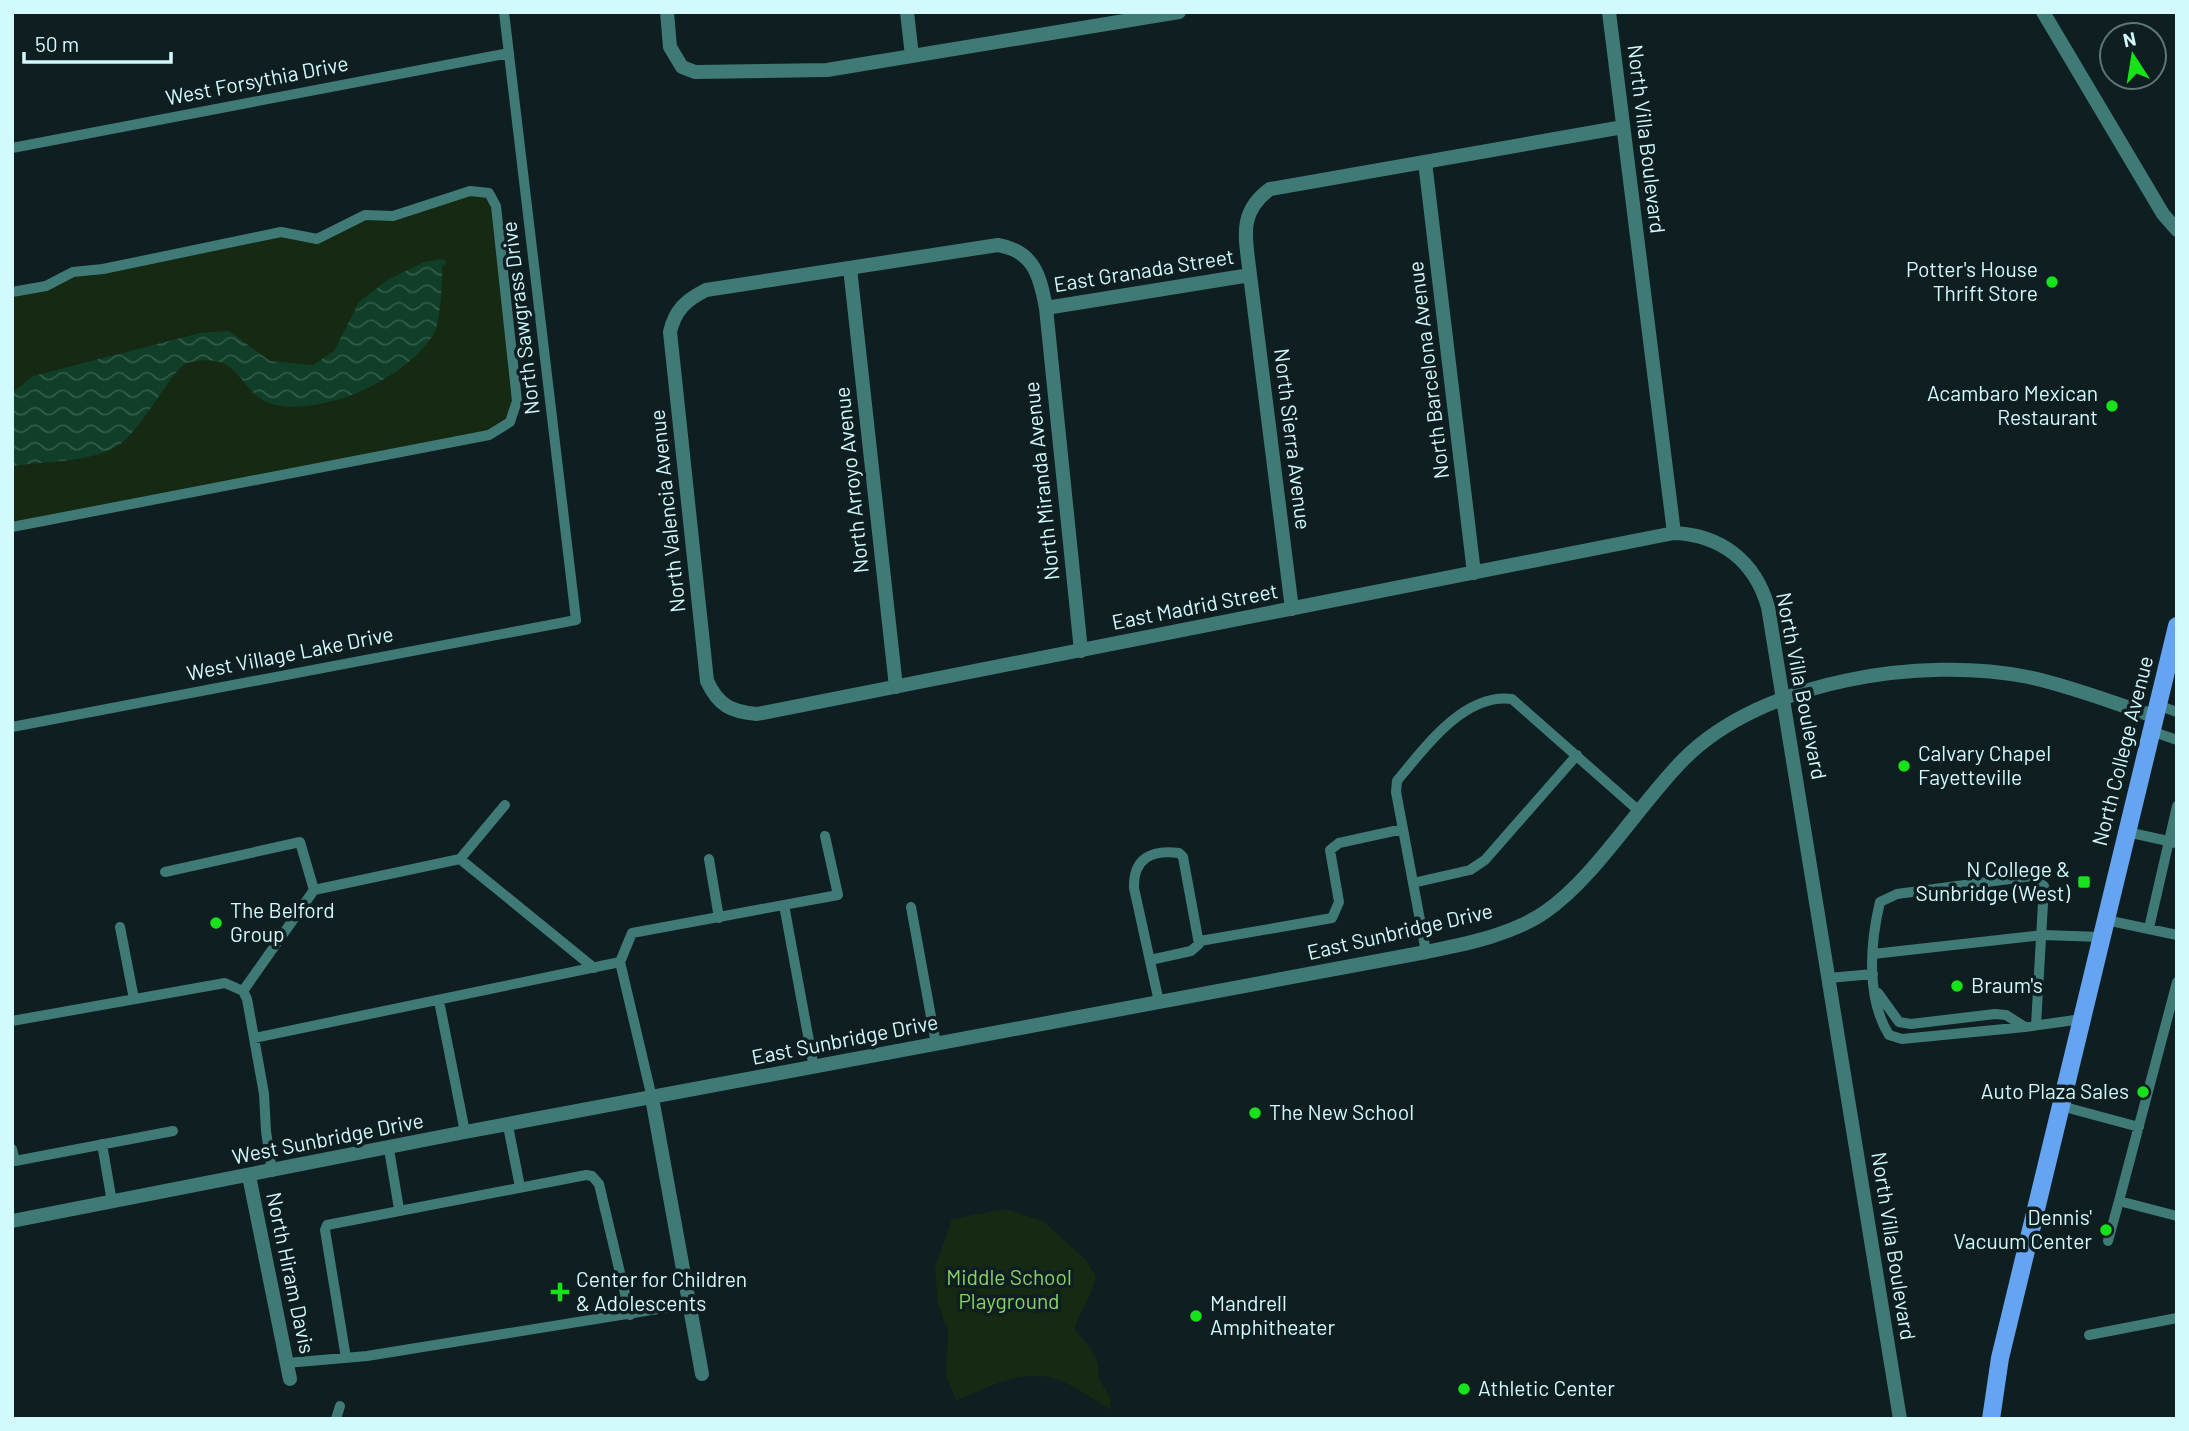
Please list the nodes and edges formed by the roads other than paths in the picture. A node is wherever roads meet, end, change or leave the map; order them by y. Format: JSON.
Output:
{"nodes":[{"id":1,"x":504,"y":12,"type":"edge"},
{"id":2,"x":667,"y":12,"type":"edge"},
{"id":3,"x":907,"y":12,"type":"edge"},
{"id":4,"x":1179,"y":12,"type":"edge"},
{"id":5,"x":1609,"y":12,"type":"edge"},
{"id":6,"x":2043,"y":12,"type":"edge"},
{"id":7,"x":1151,"y":15,"type":"edge"},
{"id":8,"x":509,"y":53,"type":"junction"},
{"id":9,"x":912,"y":56,"type":"junction"},
{"id":10,"x":1623,"y":127,"type":"junction"},
{"id":11,"x":12,"y":148,"type":"edge"},
{"id":12,"x":1425,"y":162,"type":"junction"},
{"id":13,"x":2177,"y":230,"type":"edge"},
{"id":14,"x":850,"y":268,"type":"junction"},
{"id":15,"x":1250,"y":275,"type":"junction"},
{"id":16,"x":12,"y":292,"type":"edge"},
{"id":17,"x":680,"y":308,"type":"joint"},
{"id":18,"x":1046,"y":308,"type":"junction"},
{"id":19,"x":12,"y":527,"type":"edge"},
{"id":20,"x":1674,"y":533,"type":"junction"},
{"id":21,"x":1475,"y":573,"type":"junction"},
{"id":22,"x":1292,"y":609,"type":"junction"},
{"id":23,"x":576,"y":620,"type":"joint"},
{"id":24,"x":2177,"y":626,"type":"edge"},
{"id":25,"x":1081,"y":651,"type":"junction"},
{"id":26,"x":2174,"y":652,"type":"edge"},
{"id":27,"x":896,"y":687,"type":"junction"},
{"id":28,"x":1785,"y":700,"type":"junction"},
{"id":29,"x":725,"y":707,"type":"joint"},
{"id":30,"x":2177,"y":712,"type":"edge"},
{"id":31,"x":2154,"y":717,"type":"junction"},
{"id":32,"x":12,"y":727,"type":"edge"},
{"id":33,"x":2177,"y":740,"type":"edge"},
{"id":34,"x":1577,"y":755,"type":"junction"},
{"id":35,"x":505,"y":805,"type":"dead end"},
{"id":36,"x":1639,"y":811,"type":"junction"},
{"id":37,"x":2176,"y":812,"type":"edge"},
{"id":38,"x":1403,"y":829,"type":"junction"},
{"id":39,"x":2127,"y":832,"type":"junction"},
{"id":40,"x":825,"y":836,"type":"dead end"},
{"id":41,"x":2173,"y":843,"type":"edge"},
{"id":42,"x":460,"y":859,"type":"junction"},
{"id":43,"x":709,"y":859,"type":"dead end"},
{"id":44,"x":165,"y":872,"type":"dead end"},
{"id":45,"x":1413,"y":883,"type":"junction"},
{"id":46,"x":314,"y":890,"type":"junction"},
{"id":47,"x":784,"y":905,"type":"junction"},
{"id":48,"x":911,"y":907,"type":"dead end"},
{"id":49,"x":719,"y":918,"type":"junction"},
{"id":50,"x":120,"y":927,"type":"dead end"},
{"id":51,"x":2103,"y":928,"type":"junction"},
{"id":52,"x":2149,"y":928,"type":"junction"},
{"id":53,"x":2043,"y":935,"type":"junction"},
{"id":54,"x":2177,"y":935,"type":"edge"},
{"id":55,"x":1200,"y":941,"type":"junction"},
{"id":56,"x":1426,"y":952,"type":"junction"},
{"id":57,"x":1873,"y":954,"type":"junction"},
{"id":58,"x":1150,"y":960,"type":"junction"},
{"id":59,"x":620,"y":962,"type":"junction"},
{"id":60,"x":594,"y":968,"type":"junction"},
{"id":61,"x":1873,"y":974,"type":"junction"},
{"id":62,"x":1829,"y":978,"type":"junction"},
{"id":63,"x":2177,"y":982,"type":"edge"},
{"id":64,"x":1875,"y":988,"type":"junction"},
{"id":65,"x":243,"y":990,"type":"junction"},
{"id":66,"x":134,"y":999,"type":"junction"},
{"id":67,"x":439,"y":1001,"type":"junction"},
{"id":68,"x":1159,"y":1002,"type":"junction"},
{"id":69,"x":2082,"y":1019,"type":"junction"},
{"id":70,"x":12,"y":1021,"type":"edge"},
{"id":71,"x":2030,"y":1026,"type":"junction"},
{"id":72,"x":254,"y":1038,"type":"junction"},
{"id":73,"x":936,"y":1044,"type":"junction"},
{"id":74,"x":814,"y":1068,"type":"junction"},
{"id":75,"x":652,"y":1098,"type":"junction"},
{"id":76,"x":2061,"y":1106,"type":"junction"},
{"id":77,"x":508,"y":1126,"type":"junction"},
{"id":78,"x":2139,"y":1127,"type":"junction"},
{"id":79,"x":173,"y":1131,"type":"dead end"},
{"id":80,"x":465,"y":1132,"type":"junction"},
{"id":81,"x":102,"y":1144,"type":"junction"},
{"id":82,"x":12,"y":1149,"type":"edge"},
{"id":83,"x":389,"y":1149,"type":"junction"},
{"id":84,"x":272,"y":1172,"type":"junction"},
{"id":85,"x":249,"y":1176,"type":"junction"},
{"id":86,"x":520,"y":1187,"type":"junction"},
{"id":87,"x":2119,"y":1201,"type":"junction"},
{"id":88,"x":112,"y":1202,"type":"junction"},
{"id":89,"x":399,"y":1209,"type":"junction"},
{"id":90,"x":2177,"y":1216,"type":"edge"},
{"id":91,"x":12,"y":1221,"type":"edge"},
{"id":92,"x":2108,"y":1241,"type":"dead end"},
{"id":93,"x":689,"y":1304,"type":"junction"},
{"id":94,"x":630,"y":1315,"type":"junction"},
{"id":95,"x":2177,"y":1318,"type":"edge"},
{"id":96,"x":2089,"y":1335,"type":"dead end"},
{"id":97,"x":346,"y":1358,"type":"junction"},
{"id":98,"x":287,"y":1363,"type":"junction"},
{"id":99,"x":702,"y":1374,"type":"dead end"},
{"id":100,"x":290,"y":1379,"type":"dead end"},
{"id":101,"x":340,"y":1406,"type":"dead end"},
{"id":102,"x":336,"y":1419,"type":"edge"},
{"id":103,"x":1900,"y":1419,"type":"edge"},
{"id":104,"x":1991,"y":1419,"type":"edge"}],
"edges":[{"from":1,"to":8,"type":"lane","name":"North Sawgrass Drive"},
{"from":2,"to":9,"type":"street"},
{"from":3,"to":9,"type":"street"},
{"from":4,"to":7,"type":"street"},
{"from":5,"to":10,"type":"street","name":"North Villa Boulevard"},
{"from":6,"to":13,"type":"street"},
{"from":7,"to":9,"type":"street"},
{"from":8,"to":11,"type":"lane","name":"West Forsythia Drive"},
{"from":8,"to":23,"type":"lane","name":"North Sawgrass Drive"},
{"from":10,"to":12,"type":"street","name":"East Granada Street"},
{"from":10,"to":20,"type":"street","name":"North Villa Boulevard"},
{"from":12,"to":15,"type":"street","name":"East Granada Street"},
{"from":12,"to":21,"type":"street","name":"North Barcelona Avenue"},
{"from":14,"to":17,"type":"street","name":"East Granada Street"},
{"from":14,"to":18,"type":"street","name":"East Granada Street"},
{"from":14,"to":27,"type":"street","name":"North Arroyo Avenue"},
{"from":15,"to":18,"type":"street","name":"East Granada Street"},
{"from":15,"to":22,"type":"street","name":"North Sierra Avenue"},
{"from":16,"to":19,"type":"lane"},
{"from":17,"to":29,"type":"street","name":"North Valencia Avenue"},
{"from":18,"to":25,"type":"street","name":"North Miranda Avenue"},
{"from":20,"to":21,"type":"street","name":"East Madrid Street"},
{"from":20,"to":28,"type":"street","name":"North Villa Boulevard"},
{"from":21,"to":22,"type":"street","name":"East Madrid Street"},
{"from":22,"to":25,"type":"street","name":"East Madrid Street"},
{"from":23,"to":32,"type":"lane","name":"West Village Lake Drive"},
{"from":24,"to":26,"type":"main road","name":"North College Avenue"},
{"from":25,"to":27,"type":"street","name":"East Madrid Street"},
{"from":26,"to":31,"type":"main road","name":"North College Avenue"},
{"from":27,"to":29,"type":"street","name":"East Madrid Street"},
{"from":28,"to":31,"type":"street","name":"East Sunbridge Drive"},
{"from":28,"to":36,"type":"street","name":"East Sunbridge Drive"},
{"from":28,"to":62,"type":"street","name":"North Villa Boulevard"},
{"from":30,"to":31,"type":"lane"},
{"from":31,"to":33,"type":"lane"},
{"from":31,"to":39,"type":"main road","name":"North College Avenue"},
{"from":34,"to":36,"type":"lane"},
{"from":34,"to":38,"type":"lane"},
{"from":34,"to":45,"type":"lane"},
{"from":35,"to":42,"type":"lane"},
{"from":36,"to":56,"type":"street","name":"East Sunbridge Drive"},
{"from":37,"to":41,"type":"lane"},
{"from":38,"to":45,"type":"lane"},
{"from":38,"to":55,"type":"lane"},
{"from":39,"to":41,"type":"lane"},
{"from":39,"to":51,"type":"main road","name":"North College Avenue"},
{"from":40,"to":47,"type":"lane"},
{"from":41,"to":52,"type":"lane"},
{"from":42,"to":46,"type":"lane"},
{"from":42,"to":60,"type":"lane"},
{"from":43,"to":49,"type":"lane"},
{"from":44,"to":46,"type":"lane"},
{"from":45,"to":56,"type":"lane"},
{"from":46,"to":65,"type":"lane"},
{"from":47,"to":49,"type":"lane"},
{"from":47,"to":74,"type":"lane"},
{"from":48,"to":73,"type":"lane"},
{"from":49,"to":59,"type":"lane"},
{"from":50,"to":66,"type":"lane"},
{"from":51,"to":52,"type":"lane"},
{"from":51,"to":53,"type":"lane"},
{"from":51,"to":69,"type":"main road","name":"North College Avenue"},
{"from":52,"to":54,"type":"lane"},
{"from":53,"to":57,"type":"lane"},
{"from":53,"to":57,"type":"lane"},
{"from":53,"to":71,"type":"lane"},
{"from":55,"to":58,"type":"lane"},
{"from":55,"to":58,"type":"lane"},
{"from":56,"to":68,"type":"street","name":"East Sunbridge Drive"},
{"from":57,"to":61,"type":"lane"},
{"from":58,"to":68,"type":"lane"},
{"from":59,"to":60,"type":"lane"},
{"from":59,"to":75,"type":"lane"},
{"from":60,"to":67,"type":"lane"},
{"from":61,"to":62,"type":"lane"},
{"from":61,"to":64,"type":"lane"},
{"from":62,"to":103,"type":"street","name":"North Villa Boulevard"},
{"from":63,"to":78,"type":"lane"},
{"from":64,"to":71,"type":"lane"},
{"from":64,"to":71,"type":"lane"},
{"from":65,"to":66,"type":"lane"},
{"from":65,"to":72,"type":"lane"},
{"from":66,"to":70,"type":"lane"},
{"from":67,"to":72,"type":"lane"},
{"from":67,"to":80,"type":"lane"},
{"from":68,"to":73,"type":"street","name":"East Sunbridge Drive"},
{"from":69,"to":71,"type":"lane"},
{"from":69,"to":76,"type":"main road","name":"North College Avenue"},
{"from":72,"to":84,"type":"lane"},
{"from":73,"to":74,"type":"street","name":"East Sunbridge Drive"},
{"from":74,"to":75,"type":"street","name":"East Sunbridge Drive"},
{"from":75,"to":77,"type":"street","name":"West Sunbridge Drive"},
{"from":75,"to":93,"type":"street"},
{"from":76,"to":78,"type":"lane"},
{"from":76,"to":104,"type":"main road","name":"North College Avenue"},
{"from":77,"to":80,"type":"street","name":"West Sunbridge Drive"},
{"from":77,"to":86,"type":"lane"},
{"from":78,"to":87,"type":"lane"},
{"from":79,"to":81,"type":"lane"},
{"from":80,"to":83,"type":"street","name":"West Sunbridge Drive"},
{"from":81,"to":82,"type":"lane"},
{"from":81,"to":88,"type":"lane"},
{"from":83,"to":84,"type":"street","name":"West Sunbridge Drive"},
{"from":83,"to":89,"type":"lane"},
{"from":84,"to":85,"type":"street","name":"West Sunbridge Drive"},
{"from":85,"to":88,"type":"street","name":"West Sunbridge Drive"},
{"from":85,"to":98,"type":"street","name":"North Hiram Davis"},
{"from":86,"to":89,"type":"lane"},
{"from":86,"to":94,"type":"lane"},
{"from":87,"to":90,"type":"lane"},
{"from":87,"to":92,"type":"lane"},
{"from":88,"to":91,"type":"street","name":"West Sunbridge Drive"},
{"from":89,"to":97,"type":"lane"},
{"from":93,"to":94,"type":"lane"},
{"from":93,"to":99,"type":"street"},
{"from":94,"to":97,"type":"lane"},
{"from":95,"to":96,"type":"lane"},
{"from":97,"to":98,"type":"lane"},
{"from":98,"to":100,"type":"street","name":"North Hiram Davis"},
{"from":101,"to":102,"type":"lane"}]}
